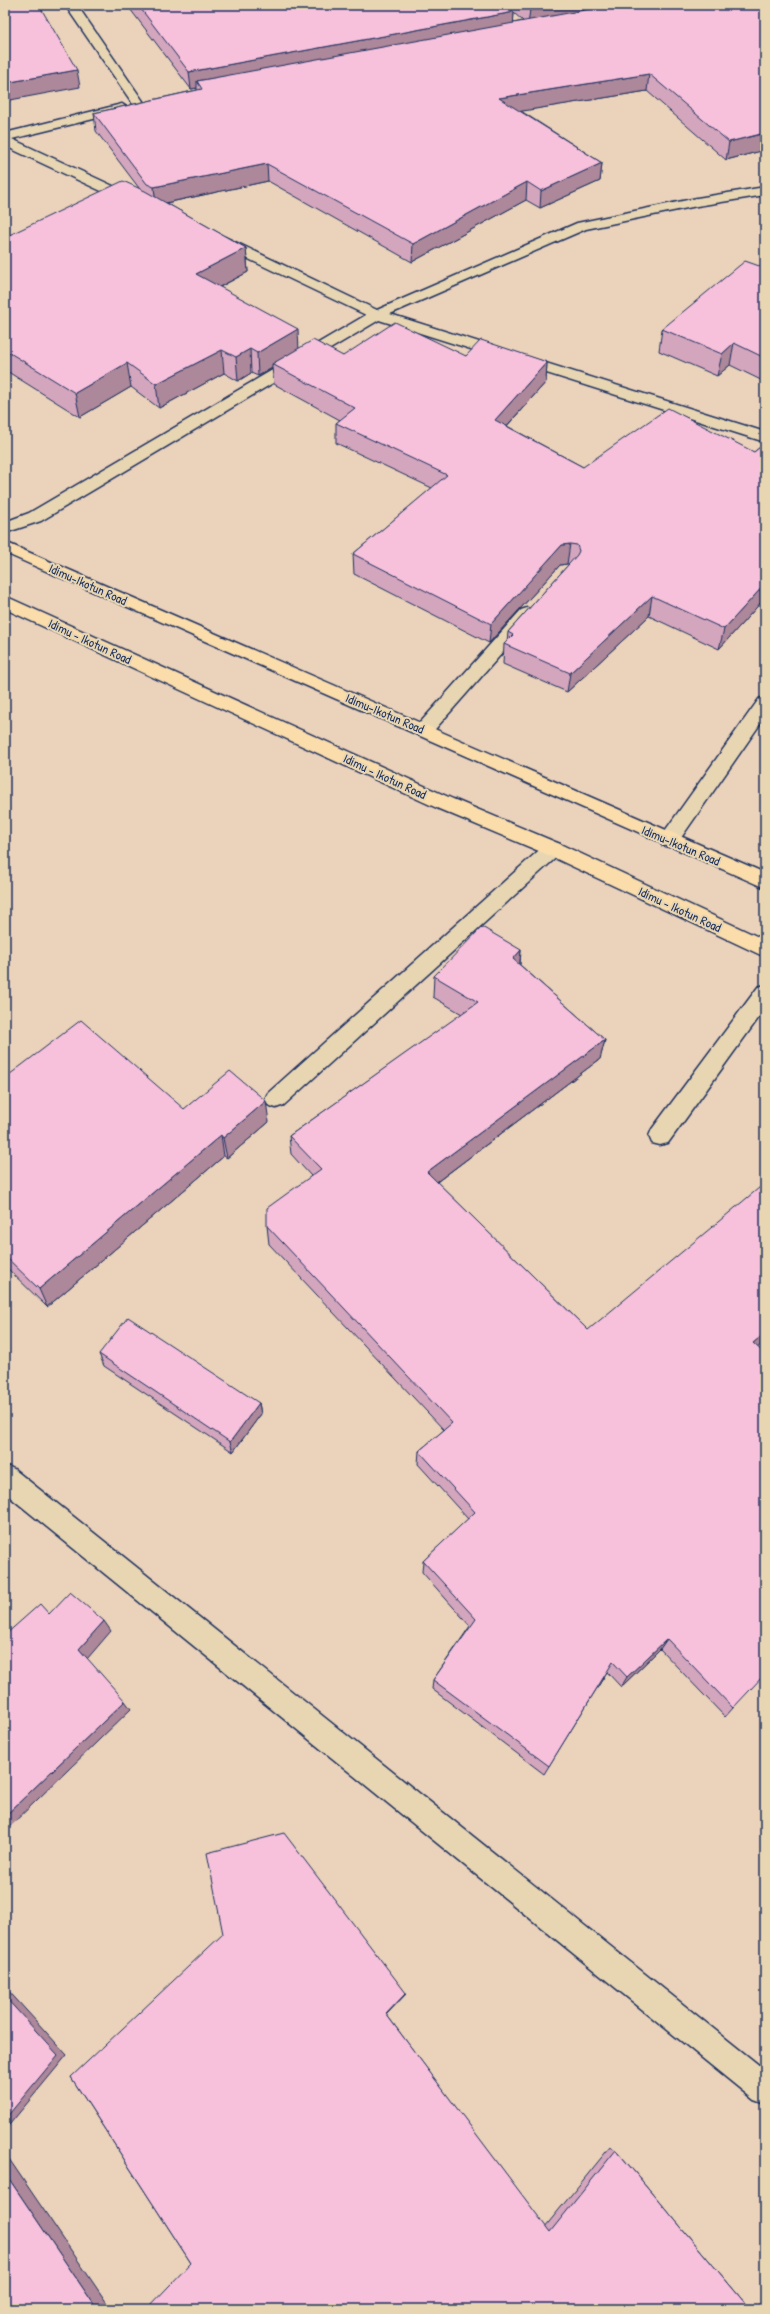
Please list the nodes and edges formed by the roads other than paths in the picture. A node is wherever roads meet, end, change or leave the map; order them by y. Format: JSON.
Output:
{"nodes":[{"id":1,"x":71,"y":5,"type":"edge"},
{"id":2,"x":155,"y":101,"type":"edge"},
{"id":3,"x":139,"y":104,"type":"junction"},
{"id":4,"x":5,"y":137,"type":"edge"},
{"id":5,"x":5,"y":141,"type":"edge"},
{"id":6,"x":765,"y":190,"type":"edge"},
{"id":7,"x":150,"y":208,"type":"edge"},
{"id":8,"x":208,"y":235,"type":"edge"},
{"id":9,"x":377,"y":315,"type":"junction"},
{"id":10,"x":765,"y":437,"type":"edge"},
{"id":11,"x":5,"y":528,"type":"edge"},
{"id":12,"x":5,"y":547,"type":"edge"},
{"id":13,"x":5,"y":602,"type":"edge"},
{"id":14,"x":537,"y":604,"type":"edge"},
{"id":15,"x":765,"y":703,"type":"edge"},
{"id":16,"x":424,"y":730,"type":"junction"},
{"id":17,"x":669,"y":840,"type":"junction"},
{"id":18,"x":553,"y":849,"type":"junction"},
{"id":19,"x":765,"y":881,"type":"edge"},
{"id":20,"x":765,"y":949,"type":"edge"},
{"id":21,"x":765,"y":993,"type":"edge"},
{"id":22,"x":276,"y":1099,"type":"dead end"},
{"id":23,"x":660,"y":1136,"type":"dead end"},
{"id":24,"x":5,"y":1477,"type":"edge"},
{"id":25,"x":765,"y":2089,"type":"edge"}],
"edges":[{"from":1,"to":3,"type":"street"},
{"from":2,"to":3,"type":"street"},
{"from":3,"to":4,"type":"street"},
{"from":5,"to":7,"type":"street"},
{"from":6,"to":9,"type":"street"},
{"from":8,"to":9,"type":"street"},
{"from":9,"to":10,"type":"street"},
{"from":9,"to":11,"type":"street"},
{"from":12,"to":16,"type":"main road","name":"Idimu-Ikotun Road"},
{"from":13,"to":18,"type":"main road","name":"Idimu - Ikotun Road"},
{"from":14,"to":16,"type":"street"},
{"from":15,"to":17,"type":"street"},
{"from":16,"to":17,"type":"main road","name":"Idimu-Ikotun Road"},
{"from":17,"to":19,"type":"main road","name":"Idimu-Ikotun Road"},
{"from":18,"to":20,"type":"main road","name":"Idimu - Ikotun Road"},
{"from":18,"to":22,"type":"street"},
{"from":21,"to":23,"type":"street"},
{"from":24,"to":25,"type":"street"}]}
